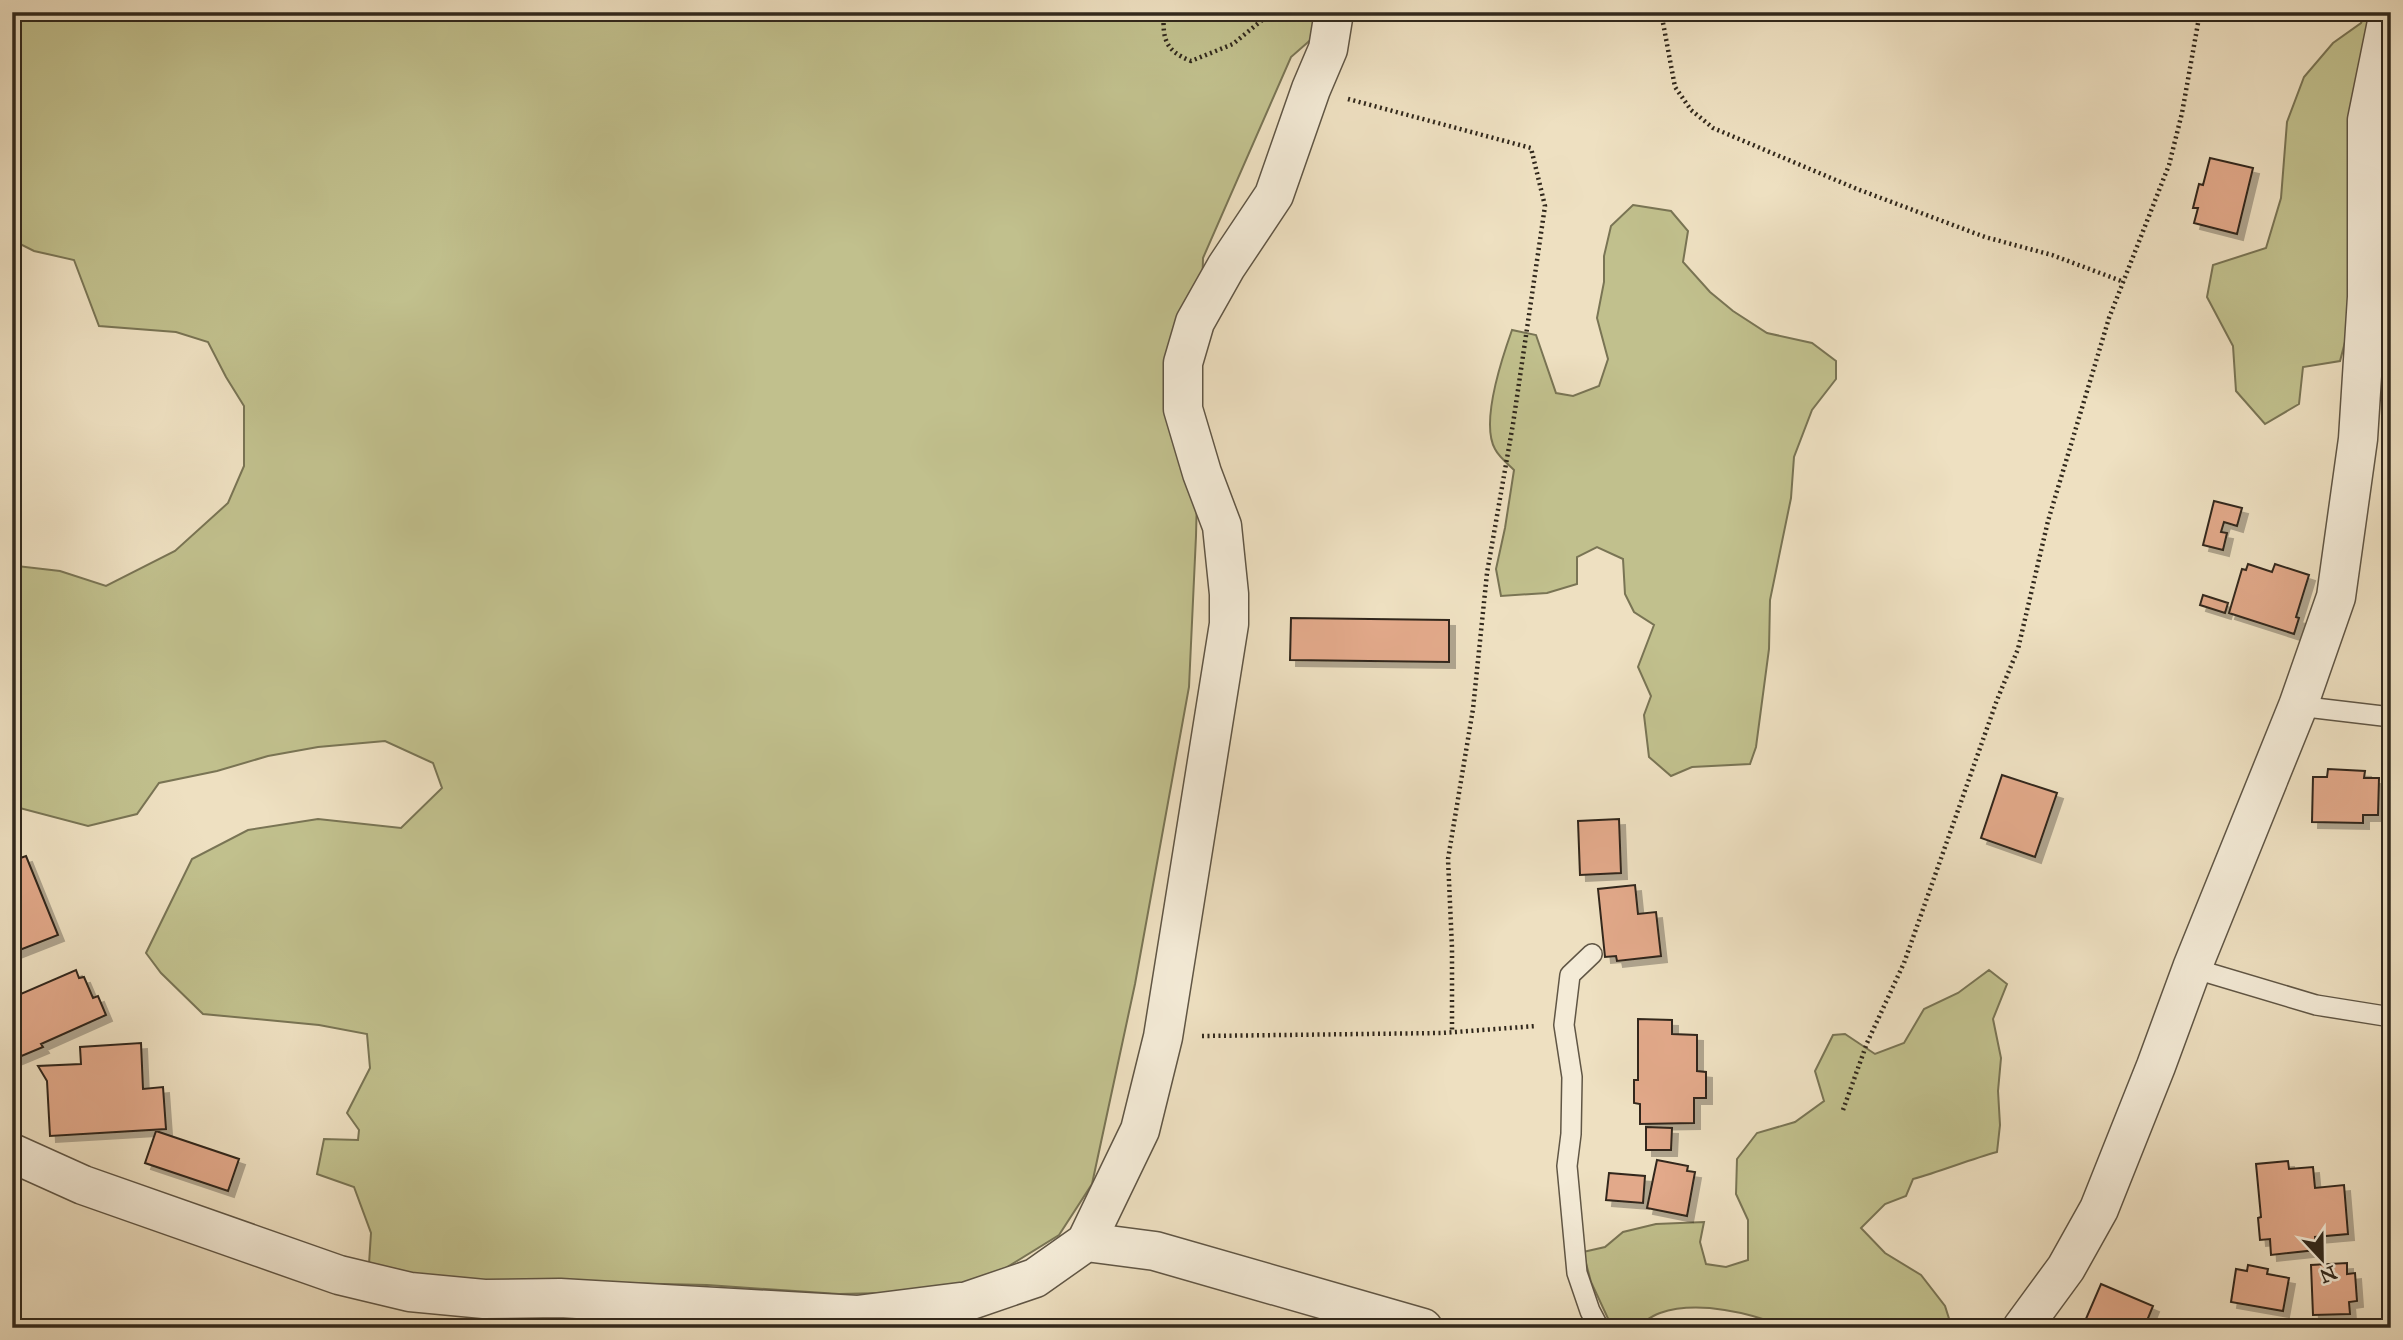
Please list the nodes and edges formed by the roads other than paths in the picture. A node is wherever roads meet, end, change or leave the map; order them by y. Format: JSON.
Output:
{"nodes":[{"id":1,"x":1334,"y":12,"type":"edge"},
{"id":2,"x":2389,"y":12,"type":"edge"},
{"id":3,"x":2298,"y":706,"type":"junction"},
{"id":4,"x":2391,"y":717,"type":"edge"},
{"id":5,"x":1592,"y":954,"type":"dead end"},
{"id":6,"x":2192,"y":968,"type":"junction"},
{"id":7,"x":2391,"y":1017,"type":"edge"},
{"id":8,"x":12,"y":1153,"type":"edge"},
{"id":9,"x":1086,"y":1242,"type":"junction"},
{"id":10,"x":1423,"y":1328,"type":"edge"},
{"id":11,"x":1599,"y":1328,"type":"edge"},
{"id":12,"x":2022,"y":1328,"type":"edge"}],
"edges":[{"from":1,"to":9,"type":"street"},
{"from":2,"to":3,"type":"street"},
{"from":3,"to":4,"type":"lane"},
{"from":3,"to":6,"type":"street"},
{"from":5,"to":11,"type":"lane"},
{"from":6,"to":7,"type":"lane"},
{"from":6,"to":12,"type":"street"},
{"from":8,"to":9,"type":"street"},
{"from":9,"to":10,"type":"street"}]}
